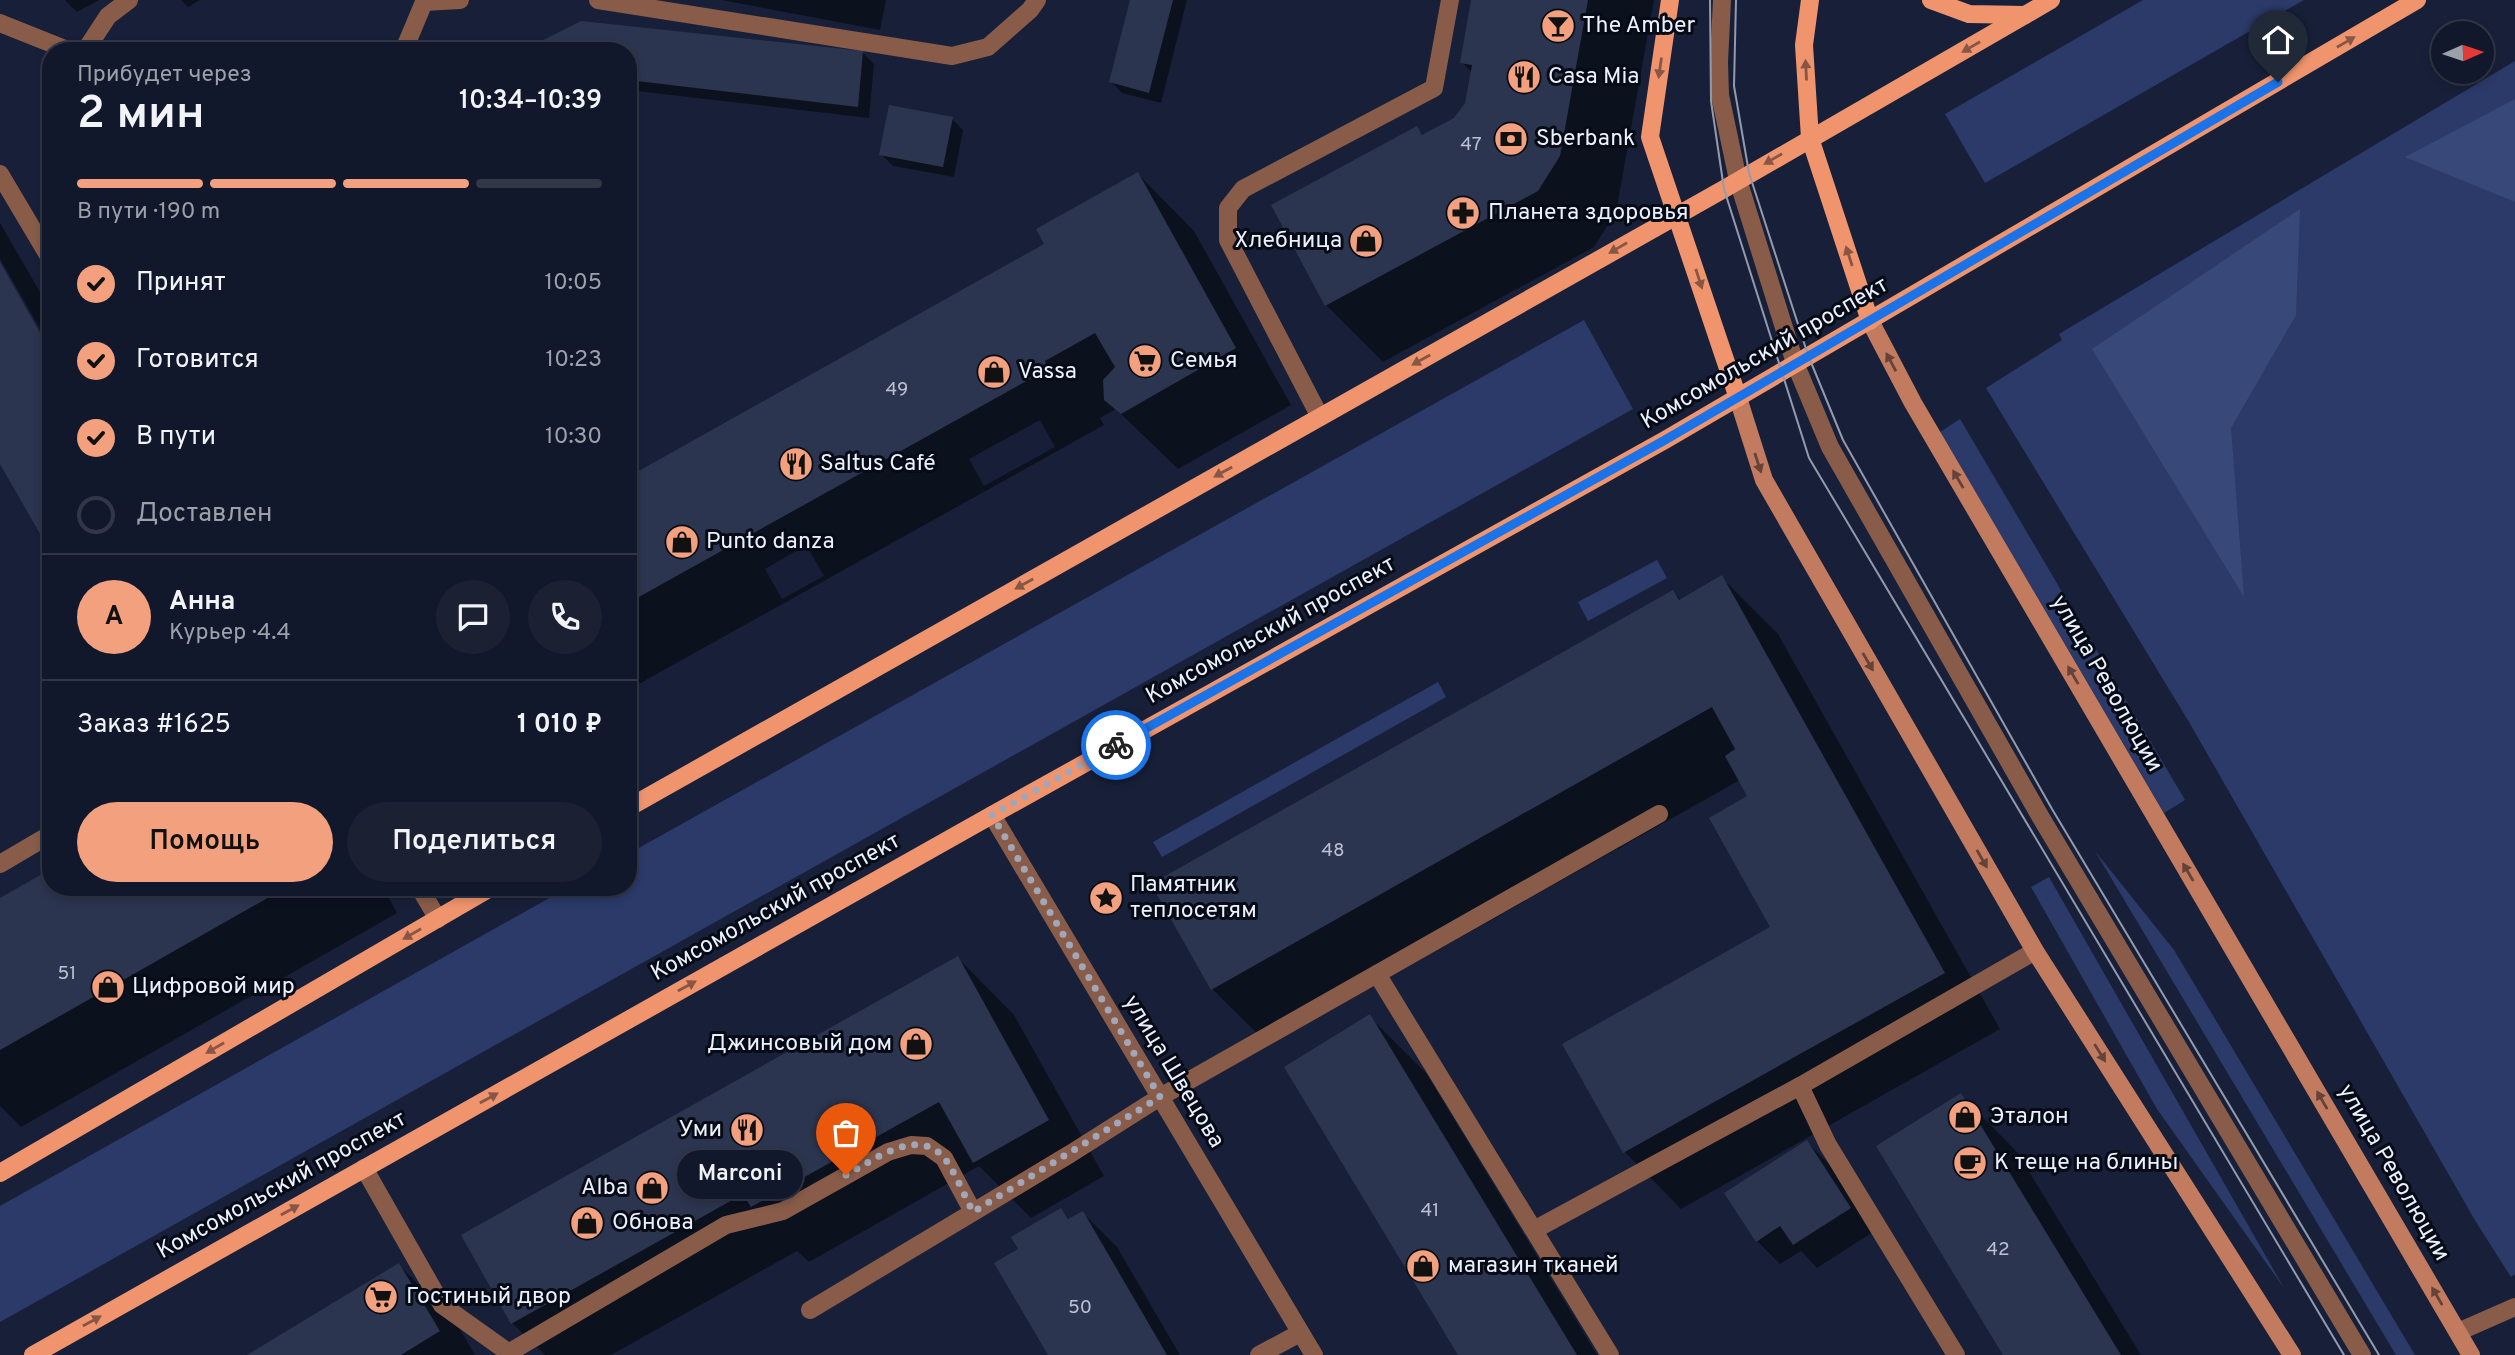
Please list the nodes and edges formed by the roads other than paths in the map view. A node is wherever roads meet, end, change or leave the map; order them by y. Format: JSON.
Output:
{"nodes":[{"id":1,"x":129,"y":0,"type":"edge"},
{"id":2,"x":460,"y":0,"type":"edge"},
{"id":3,"x":598,"y":0,"type":"edge"},
{"id":4,"x":1037,"y":0,"type":"edge"},
{"id":5,"x":1450,"y":0,"type":"edge"},
{"id":6,"x":1670,"y":0,"type":"edge"},
{"id":7,"x":1722,"y":0,"type":"edge"},
{"id":8,"x":1810,"y":0,"type":"edge"},
{"id":9,"x":1931,"y":0,"type":"edge"},
{"id":10,"x":2051,"y":0,"type":"edge"},
{"id":11,"x":2417,"y":0,"type":"edge"},
{"id":12,"x":424,"y":1,"type":"edge"},
{"id":13,"x":2025,"y":15,"type":"junction"},
{"id":14,"x":0,"y":23,"type":"edge"},
{"id":15,"x":48,"y":42,"type":"edge"},
{"id":16,"x":91,"y":42,"type":"edge"},
{"id":17,"x":407,"y":42,"type":"edge"},
{"id":18,"x":1810,"y":138,"type":"junction"},
{"id":19,"x":0,"y":174,"type":"edge"},
{"id":20,"x":1738,"y":180,"type":"junction"},
{"id":21,"x":1678,"y":214,"type":"junction"},
{"id":22,"x":42,"y":245,"type":"edge"},
{"id":23,"x":1870,"y":321,"type":"junction"},
{"id":24,"x":1795,"y":363,"type":"junction"},
{"id":25,"x":1738,"y":398,"type":"junction"},
{"id":26,"x":1320,"y":417,"type":"junction"},
{"id":27,"x":637,"y":803,"type":"edge"},
{"id":28,"x":1659,"y":814,"type":"dead end"},
{"id":29,"x":992,"y":815,"type":"junction"},
{"id":30,"x":42,"y":839,"type":"edge"},
{"id":31,"x":0,"y":864,"type":"edge"},
{"id":32,"x":424,"y":896,"type":"edge"},
{"id":33,"x":477,"y":896,"type":"edge"},
{"id":34,"x":438,"y":919,"type":"junction"},
{"id":35,"x":2035,"y":951,"type":"junction"},
{"id":36,"x":1377,"y":974,"type":"junction"},
{"id":37,"x":1800,"y":1086,"type":"junction"},
{"id":38,"x":1160,"y":1097,"type":"junction"},
{"id":39,"x":364,"y":1168,"type":"junction"},
{"id":40,"x":0,"y":1173,"type":"edge"},
{"id":41,"x":973,"y":1212,"type":"junction"},
{"id":42,"x":1534,"y":1230,"type":"junction"},
{"id":43,"x":2515,"y":1307,"type":"edge"},
{"id":44,"x":810,"y":1310,"type":"dead end"},
{"id":45,"x":1300,"y":1332,"type":"junction"},
{"id":46,"x":2458,"y":1332,"type":"junction"},
{"id":47,"x":511,"y":1353,"type":"edge"},
{"id":48,"x":33,"y":1355,"type":"edge"},
{"id":49,"x":1258,"y":1355,"type":"edge"},
{"id":50,"x":1314,"y":1355,"type":"edge"},
{"id":51,"x":1610,"y":1355,"type":"edge"},
{"id":52,"x":1956,"y":1355,"type":"edge"},
{"id":53,"x":2292,"y":1355,"type":"edge"},
{"id":54,"x":2362,"y":1355,"type":"edge"},
{"id":55,"x":2471,"y":1355,"type":"edge"}],
"edges":[{"from":1,"to":16,"type":"street"},
{"from":2,"to":12,"type":"street"},
{"from":3,"to":4,"type":"street"},
{"from":5,"to":26,"type":"street"},
{"from":6,"to":21,"type":"main road","one_way":true},
{"from":7,"to":20,"type":"street"},
{"from":18,"to":8,"type":"main road","name":"улица Революции","one_way":true},
{"from":9,"to":13,"type":"main road"},
{"from":10,"to":13,"type":"main road"},
{"from":23,"to":11,"type":"main road","name":"Комсомольский проспект","one_way":true},
{"from":12,"to":17,"type":"street"},
{"from":13,"to":18,"type":"main road","one_way":true},
{"from":14,"to":15,"type":"street"},
{"from":18,"to":20,"type":"main road","one_way":true},
{"from":23,"to":18,"type":"main road","name":"улица Революции","one_way":true},
{"from":19,"to":22,"type":"street"},
{"from":20,"to":21,"type":"main road"},
{"from":20,"to":24,"type":"street"},
{"from":21,"to":25,"type":"main road","one_way":true},
{"from":21,"to":26,"type":"main road","one_way":true},
{"from":23,"to":24,"type":"main road","name":"Комсомольский проспект"},
{"from":46,"to":23,"type":"main road","name":"улица Революции","one_way":true},
{"from":24,"to":25,"type":"main road","name":"Комсомольский проспект"},
{"from":24,"to":54,"type":"street"},
{"from":25,"to":29,"type":"main road","name":"Комсомольский проспект"},
{"from":25,"to":35,"type":"main road","one_way":true},
{"from":26,"to":27,"type":"main road","one_way":true},
{"from":28,"to":36,"type":"street"},
{"from":29,"to":38,"type":"street","name":"улица Швецова"},
{"from":39,"to":29,"type":"main road","name":"Комсомольский проспект","one_way":true},
{"from":30,"to":31,"type":"street"},
{"from":32,"to":34,"type":"street"},
{"from":33,"to":34,"type":"main road"},
{"from":34,"to":40,"type":"main road","one_way":true},
{"from":35,"to":37,"type":"street"},
{"from":35,"to":53,"type":"main road","one_way":true},
{"from":36,"to":38,"type":"street"},
{"from":36,"to":42,"type":"street"},
{"from":37,"to":42,"type":"street"},
{"from":37,"to":52,"type":"street"},
{"from":38,"to":41,"type":"street"},
{"from":38,"to":45,"type":"street","name":"улица Швецова"},
{"from":39,"to":47,"type":"street"},
{"from":48,"to":39,"type":"main road","name":"Комсомольский проспект","one_way":true},
{"from":41,"to":44,"type":"street"},
{"from":41,"to":47,"type":"street"},
{"from":42,"to":51,"type":"street"},
{"from":43,"to":46,"type":"street"},
{"from":45,"to":49,"type":"street"},
{"from":45,"to":50,"type":"street","name":"улица Швецова"},
{"from":46,"to":55,"type":"main road","name":"улица Революции"}]}
